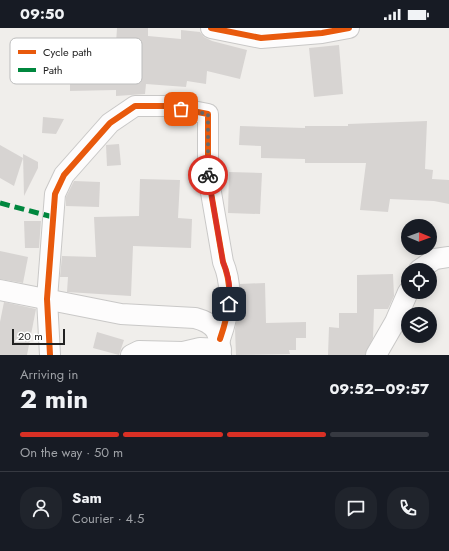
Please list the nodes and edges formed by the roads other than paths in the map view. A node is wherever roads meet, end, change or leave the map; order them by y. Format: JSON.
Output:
{"nodes":[{"id":1,"x":211,"y":28,"type":"edge"},
{"id":2,"x":349,"y":28,"type":"edge"},
{"id":3,"x":449,"y":257,"type":"edge"},
{"id":4,"x":429,"y":263,"type":"edge"},
{"id":5,"x":0,"y":290,"type":"edge"},
{"id":6,"x":48,"y":299,"type":"junction"},
{"id":7,"x":405,"y":299,"type":"edge"},
{"id":8,"x":221,"y":348,"type":"edge"},
{"id":9,"x":50,"y":355,"type":"edge"},
{"id":10,"x":131,"y":355,"type":"edge"},
{"id":11,"x":376,"y":355,"type":"edge"}],
"edges":[{"from":1,"to":2,"type":"street"},
{"from":3,"to":4,"type":"street"},
{"from":5,"to":6,"type":"street"},
{"from":6,"to":8,"type":"street"},
{"from":6,"to":8,"type":"street"},
{"from":6,"to":9,"type":"street"},
{"from":7,"to":11,"type":"street"},
{"from":8,"to":10,"type":"street"}]}
